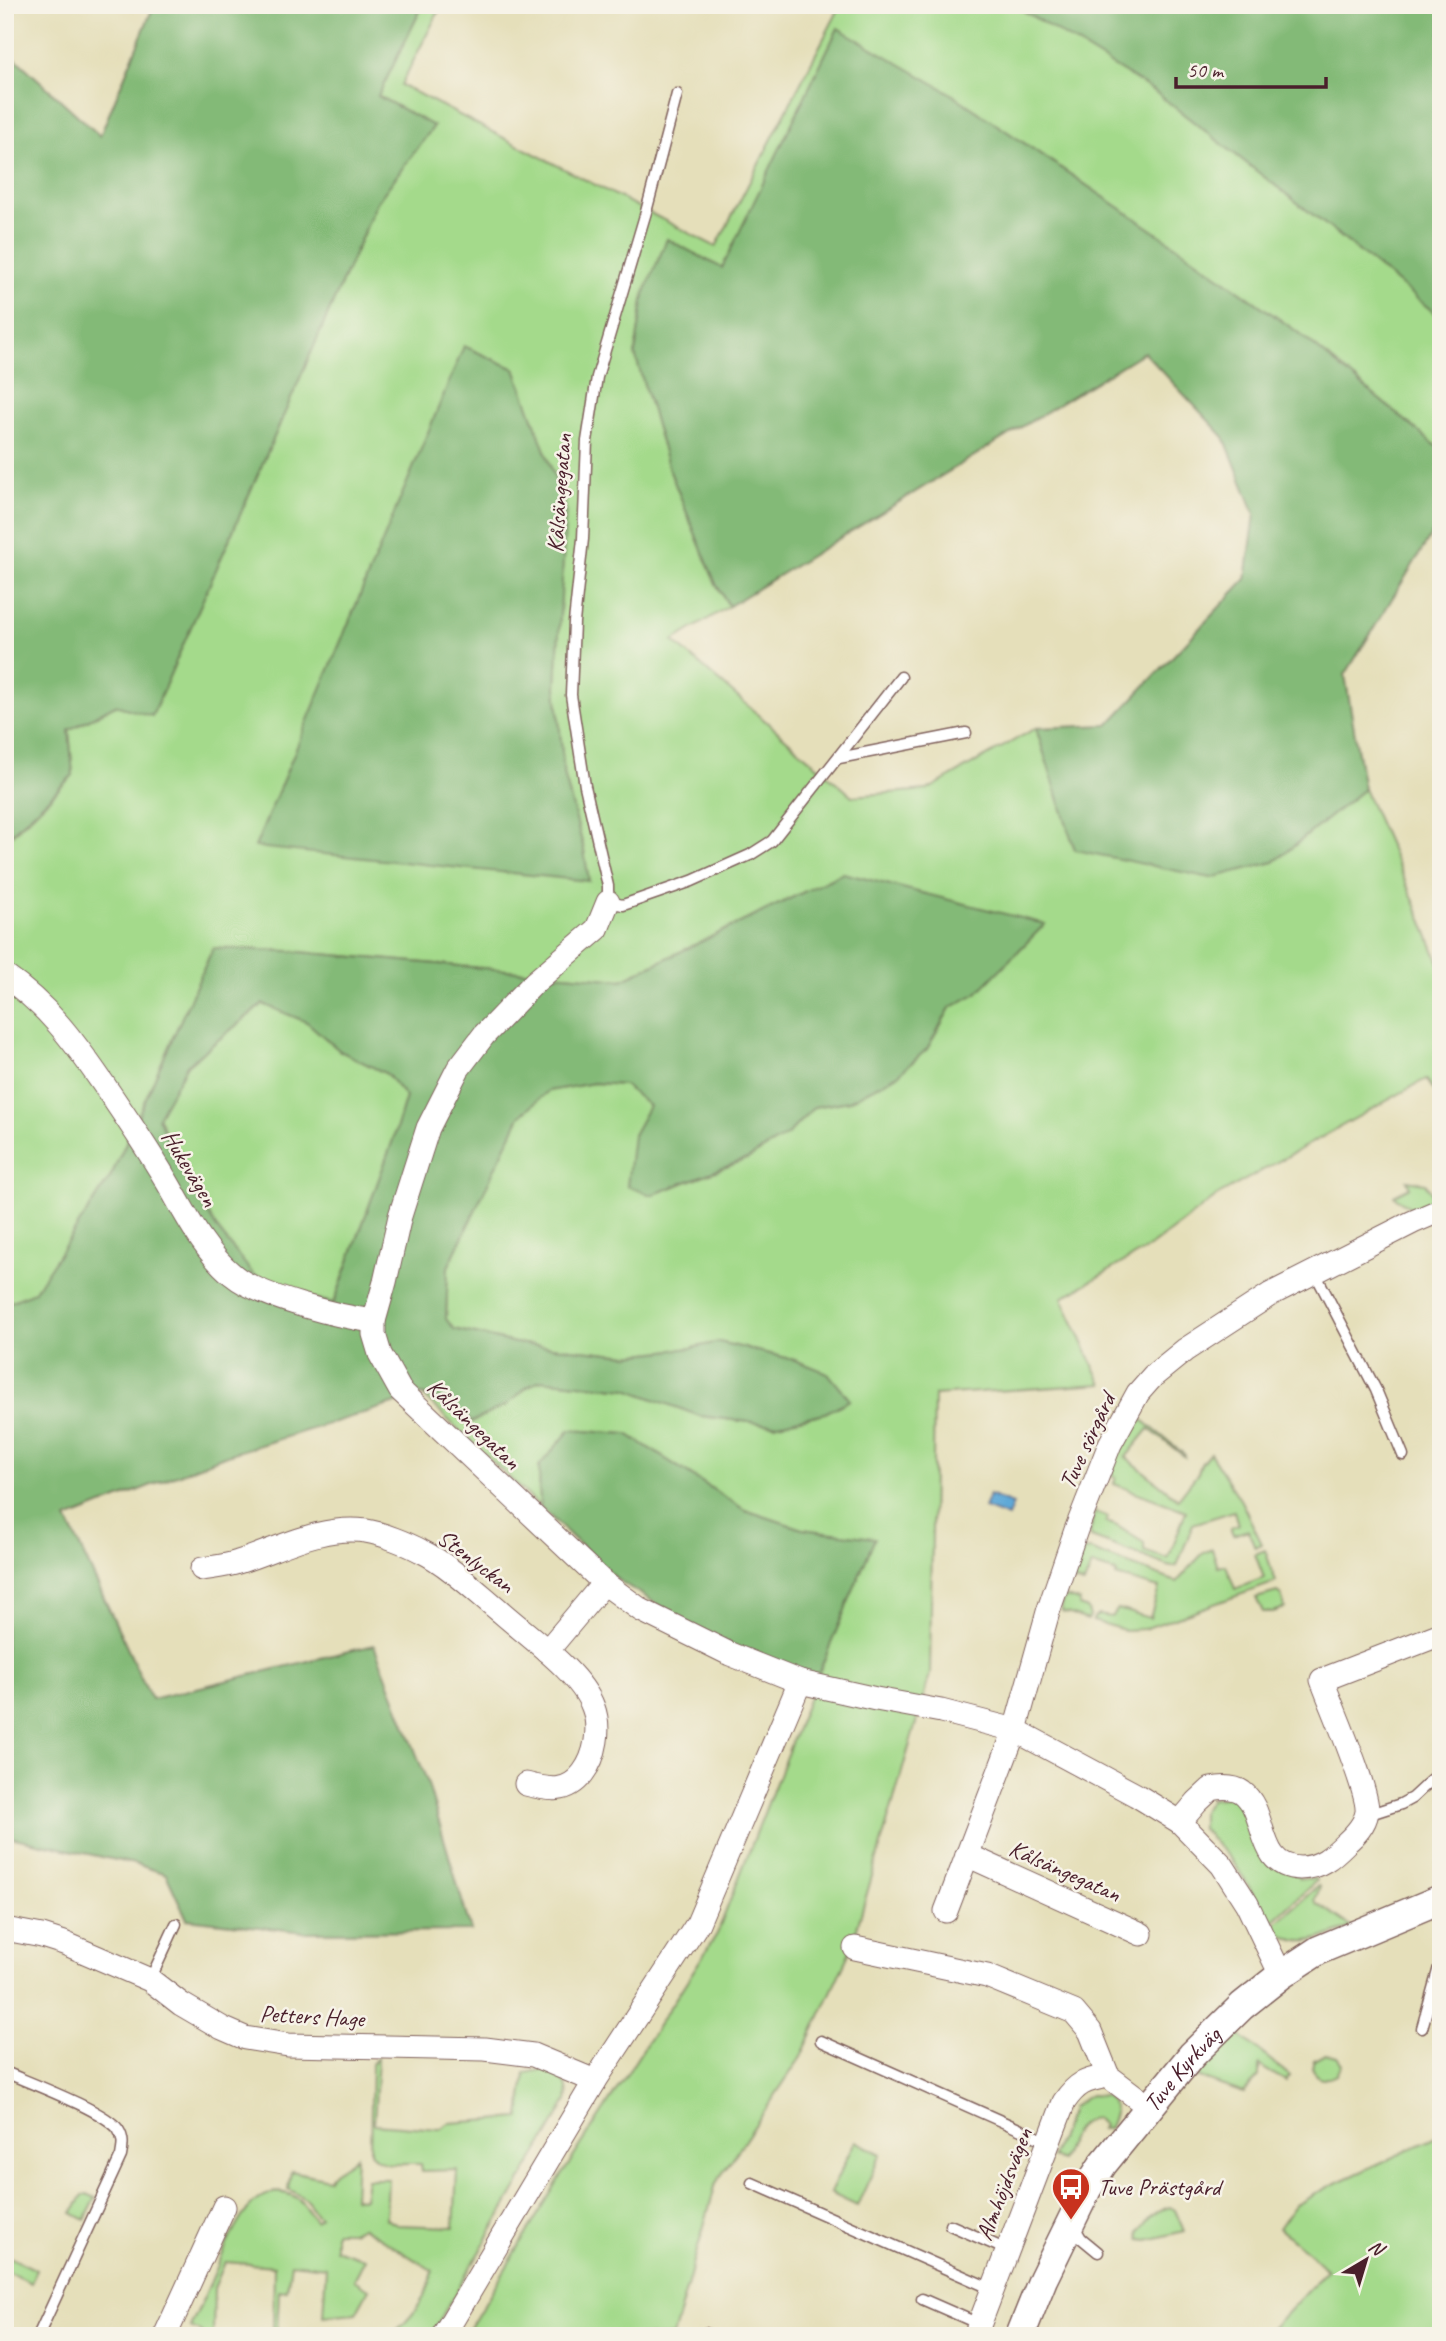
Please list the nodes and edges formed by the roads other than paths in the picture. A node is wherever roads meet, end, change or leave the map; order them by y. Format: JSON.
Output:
{"nodes":[{"id":1,"x":677,"y":94,"type":"dead end"},
{"id":2,"x":901,"y":677,"type":"dead end"},
{"id":3,"x":966,"y":733,"type":"dead end"},
{"id":4,"x":839,"y":758,"type":"junction"},
{"id":5,"x":608,"y":902,"type":"junction"},
{"id":6,"x":5,"y":976,"type":"edge"},
{"id":7,"x":1441,"y":1210,"type":"edge"},
{"id":8,"x":1315,"y":1273,"type":"junction"},
{"id":9,"x":374,"y":1321,"type":"junction"},
{"id":10,"x":1403,"y":1455,"type":"dead end"},
{"id":11,"x":202,"y":1569,"type":"dead end"},
{"id":12,"x":604,"y":1583,"type":"junction"},
{"id":13,"x":1441,"y":1634,"type":"edge"},
{"id":14,"x":547,"y":1651,"type":"junction"},
{"id":15,"x":800,"y":1682,"type":"junction"},
{"id":16,"x":1015,"y":1730,"type":"junction"},
{"id":17,"x":1441,"y":1771,"type":"edge"},
{"id":18,"x":526,"y":1784,"type":"dead end"},
{"id":19,"x":1367,"y":1815,"type":"junction"},
{"id":20,"x":1180,"y":1822,"type":"junction"},
{"id":21,"x":967,"y":1855,"type":"junction"},
{"id":22,"x":1441,"y":1899,"type":"edge"},
{"id":23,"x":946,"y":1911,"type":"dead end"},
{"id":24,"x":176,"y":1924,"type":"dead end"},
{"id":25,"x":5,"y":1929,"type":"edge"},
{"id":26,"x":1141,"y":1934,"type":"dead end"},
{"id":27,"x":855,"y":1948,"type":"dead end"},
{"id":28,"x":1441,"y":1960,"type":"edge"},
{"id":29,"x":1280,"y":1975,"type":"junction"},
{"id":30,"x":150,"y":1980,"type":"junction"},
{"id":31,"x":1422,"y":2028,"type":"dead end"},
{"id":32,"x":821,"y":2041,"type":"dead end"},
{"id":33,"x":5,"y":2072,"type":"edge"},
{"id":34,"x":1108,"y":2076,"type":"junction"},
{"id":35,"x":595,"y":2081,"type":"junction"},
{"id":36,"x":1149,"y":2107,"type":"junction"},
{"id":37,"x":1048,"y":2142,"type":"junction"},
{"id":38,"x":752,"y":2183,"type":"dead end"},
{"id":39,"x":224,"y":2207,"type":"dead end"},
{"id":40,"x":1071,"y":2221,"type":"junction"},
{"id":41,"x":950,"y":2225,"type":"dead end"},
{"id":42,"x":1007,"y":2250,"type":"junction"},
{"id":43,"x":1098,"y":2252,"type":"dead end"},
{"id":44,"x":992,"y":2289,"type":"junction"},
{"id":45,"x":922,"y":2299,"type":"dead end"},
{"id":46,"x":977,"y":2330,"type":"edge"},
{"id":47,"x":38,"y":2336,"type":"edge"},
{"id":48,"x":165,"y":2336,"type":"edge"},
{"id":49,"x":443,"y":2336,"type":"edge"},
{"id":50,"x":1020,"y":2336,"type":"edge"}],
"edges":[{"from":1,"to":5,"type":"lane","name":"Kålsängegatan"},
{"from":2,"to":4,"type":"lane"},
{"from":3,"to":4,"type":"lane"},
{"from":4,"to":5,"type":"lane"},
{"from":5,"to":9,"type":"street","name":"Kålsängegatan"},
{"from":6,"to":9,"type":"street","name":"Hukevägen"},
{"from":7,"to":8,"type":"street","name":"Tuve sörgård"},
{"from":8,"to":10,"type":"lane"},
{"from":8,"to":16,"type":"street","name":"Tuve sörgård"},
{"from":9,"to":12,"type":"street","name":"Kålsängegatan"},
{"from":11,"to":14,"type":"street","name":"Stenlyckan"},
{"from":12,"to":14,"type":"street"},
{"from":12,"to":15,"type":"street","name":"Kålsängegatan"},
{"from":13,"to":19,"type":"street"},
{"from":14,"to":18,"type":"street","name":"Stenlyckan"},
{"from":15,"to":16,"type":"street","name":"Kålsängegatan"},
{"from":15,"to":35,"type":"street"},
{"from":16,"to":20,"type":"street","name":"Kålsängegatan"},
{"from":16,"to":21,"type":"street"},
{"from":17,"to":19,"type":"lane"},
{"from":19,"to":20,"type":"street"},
{"from":20,"to":29,"type":"street","name":"Kålsängegatan"},
{"from":21,"to":23,"type":"street"},
{"from":21,"to":26,"type":"street","name":"Kålsängegatan"},
{"from":22,"to":29,"type":"street","name":"Tuve Kyrkväg"},
{"from":24,"to":30,"type":"lane"},
{"from":25,"to":30,"type":"street","name":"Petters Hage"},
{"from":27,"to":34,"type":"street"},
{"from":28,"to":31,"type":"lane"},
{"from":29,"to":36,"type":"street","name":"Tuve Kyrkväg"},
{"from":30,"to":35,"type":"street","name":"Petters Hage"},
{"from":32,"to":37,"type":"lane"},
{"from":33,"to":47,"type":"lane"},
{"from":34,"to":36,"type":"street"},
{"from":34,"to":37,"type":"street","name":"Almhöjdsvägen"},
{"from":35,"to":49,"type":"street"},
{"from":36,"to":40,"type":"street","name":"Tuve Kyrkväg"},
{"from":37,"to":42,"type":"street","name":"Almhöjdsvägen"},
{"from":38,"to":44,"type":"lane"},
{"from":39,"to":48,"type":"street"},
{"from":40,"to":43,"type":"lane"},
{"from":40,"to":50,"type":"street","name":"Tuve Kyrkväg"},
{"from":41,"to":42,"type":"lane"},
{"from":42,"to":44,"type":"street","name":"Almhöjdsvägen"},
{"from":44,"to":46,"type":"street","name":"Almhöjdsvägen"},
{"from":45,"to":46,"type":"lane"}]}
